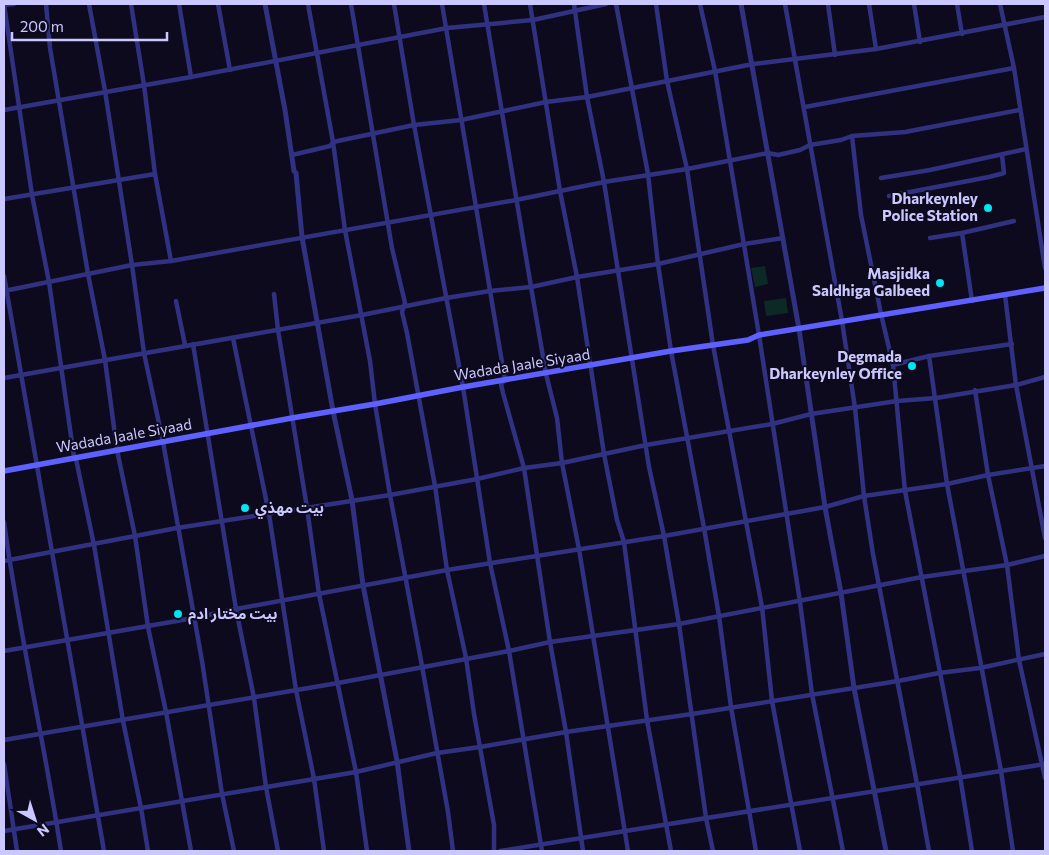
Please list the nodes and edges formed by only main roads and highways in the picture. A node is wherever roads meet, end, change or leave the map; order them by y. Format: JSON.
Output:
{"nodes":[{"id":1,"x":1045,"y":288,"type":"edge"},
{"id":2,"x":4,"y":471,"type":"edge"}],
"edges":[{"from":1,"to":2,"type":"main road","name":"Wadada Jaale Siyaad"}]}
